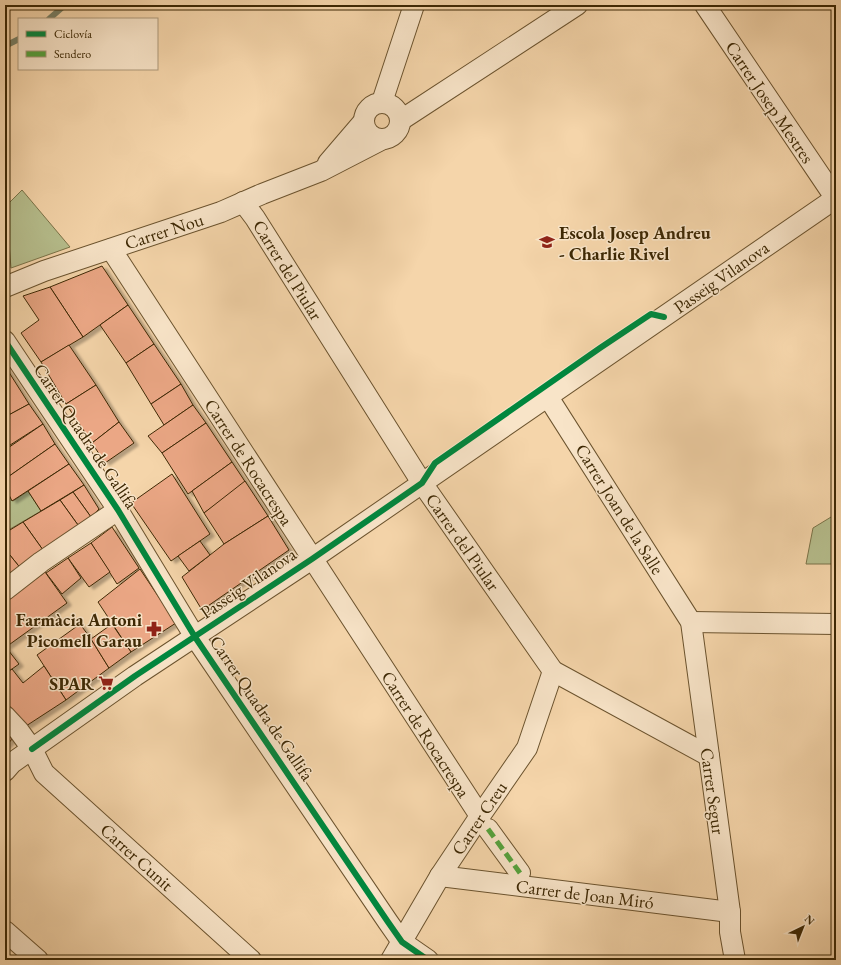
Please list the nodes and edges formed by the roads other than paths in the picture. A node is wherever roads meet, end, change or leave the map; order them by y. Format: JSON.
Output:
{"nodes":[{"id":1,"x":414,"y":5,"type":"edge"},
{"id":2,"x":577,"y":5,"type":"edge"},
{"id":3,"x":704,"y":5,"type":"edge"},
{"id":4,"x":382,"y":102,"type":"junction"},
{"id":5,"x":364,"y":120,"type":"junction"},
{"id":6,"x":401,"y":120,"type":"junction"},
{"id":7,"x":383,"y":139,"type":"junction"},
{"id":8,"x":321,"y":171,"type":"junction"},
{"id":9,"x":836,"y":199,"type":"edge"},
{"id":10,"x":243,"y":202,"type":"junction"},
{"id":11,"x":111,"y":249,"type":"junction"},
{"id":12,"x":5,"y":287,"type":"edge"},
{"id":13,"x":5,"y":341,"type":"edge"},
{"id":14,"x":548,"y":396,"type":"junction"},
{"id":15,"x":422,"y":483,"type":"junction"},
{"id":16,"x":118,"y":510,"type":"junction"},
{"id":17,"x":312,"y":559,"type":"junction"},
{"id":18,"x":5,"y":590,"type":"edge"},
{"id":19,"x":691,"y":622,"type":"junction"},
{"id":20,"x":836,"y":624,"type":"edge"},
{"id":21,"x":195,"y":637,"type":"junction"},
{"id":22,"x":553,"y":670,"type":"junction"},
{"id":23,"x":5,"y":716,"type":"edge"},
{"id":24,"x":32,"y":749,"type":"junction"},
{"id":25,"x":709,"y":756,"type":"junction"},
{"id":26,"x":5,"y":772,"type":"edge"},
{"id":27,"x":484,"y":822,"type":"junction"},
{"id":28,"x":520,"y":873,"type":"dead end"},
{"id":29,"x":440,"y":876,"type":"junction"},
{"id":30,"x":730,"y":912,"type":"junction"},
{"id":31,"x":5,"y":931,"type":"edge"},
{"id":32,"x":402,"y":942,"type":"junction"},
{"id":33,"x":38,"y":960,"type":"edge"},
{"id":34,"x":251,"y":960,"type":"edge"},
{"id":35,"x":391,"y":960,"type":"edge"},
{"id":36,"x":428,"y":960,"type":"edge"},
{"id":37,"x":735,"y":960,"type":"edge"}],
"edges":[{"from":1,"to":4,"type":"street"},
{"from":2,"to":6,"type":"street"},
{"from":3,"to":9,"type":"street","name":"Carrer Josep Mestres"},
{"from":4,"to":5,"type":"street"},
{"from":4,"to":6,"type":"street"},
{"from":5,"to":7,"type":"street"},
{"from":5,"to":8,"type":"street","name":"Carrer Nou"},
{"from":6,"to":7,"type":"street"},
{"from":7,"to":8,"type":"street","name":"Carrer Nou"},
{"from":8,"to":10,"type":"street","name":"Carrer Nou"},
{"from":9,"to":14,"type":"street","name":"Passeig Vilanova"},
{"from":10,"to":11,"type":"street","name":"Carrer Nou"},
{"from":10,"to":15,"type":"street","name":"Carrer del Piular"},
{"from":11,"to":12,"type":"street","name":"Carrer Nou"},
{"from":11,"to":17,"type":"street","name":"Carrer de Rocacrespa"},
{"from":13,"to":16,"type":"street","name":"Carrer Quadra de Gallifa"},
{"from":14,"to":15,"type":"street","name":"Passeig Vilanova"},
{"from":14,"to":19,"type":"street","name":"Carrer Joan de la Salle"},
{"from":15,"to":17,"type":"street","name":"Passeig Vilanova"},
{"from":15,"to":22,"type":"street","name":"Carrer del Piular"},
{"from":16,"to":18,"type":"street"},
{"from":16,"to":21,"type":"street","name":"Carrer Quadra de Gallifa"},
{"from":17,"to":21,"type":"street","name":"Passeig Vilanova"},
{"from":17,"to":27,"type":"street","name":"Carrer de Rocacrespa"},
{"from":19,"to":20,"type":"street"},
{"from":19,"to":25,"type":"street","name":"Carrer Segur"},
{"from":21,"to":24,"type":"street","name":"Passeig Vilanova"},
{"from":21,"to":32,"type":"street","name":"Carrer Quadra de Gallifa"},
{"from":22,"to":25,"type":"street","name":"Carrer del Piular"},
{"from":22,"to":27,"type":"street","name":"Carrer Creu"},
{"from":23,"to":24,"type":"street","name":"Carrer Cunit"},
{"from":24,"to":26,"type":"street","name":"Passeig Vilanova"},
{"from":24,"to":34,"type":"street","name":"Carrer Cunit"},
{"from":25,"to":30,"type":"street","name":"Carrer Segur"},
{"from":27,"to":28,"type":"street","name":"Carrer de Rocacrespa"},
{"from":27,"to":29,"type":"street","name":"Carrer Creu"},
{"from":29,"to":30,"type":"street","name":"Carrer de Joan Miró"},
{"from":29,"to":32,"type":"street","name":"Carrer Creu"},
{"from":30,"to":37,"type":"street","name":"Carrer Segur"},
{"from":31,"to":33,"type":"street"},
{"from":32,"to":35,"type":"street","name":"Carrer Creu"},
{"from":32,"to":36,"type":"street","name":"Carrer Quadra de Gallifa"}]}
